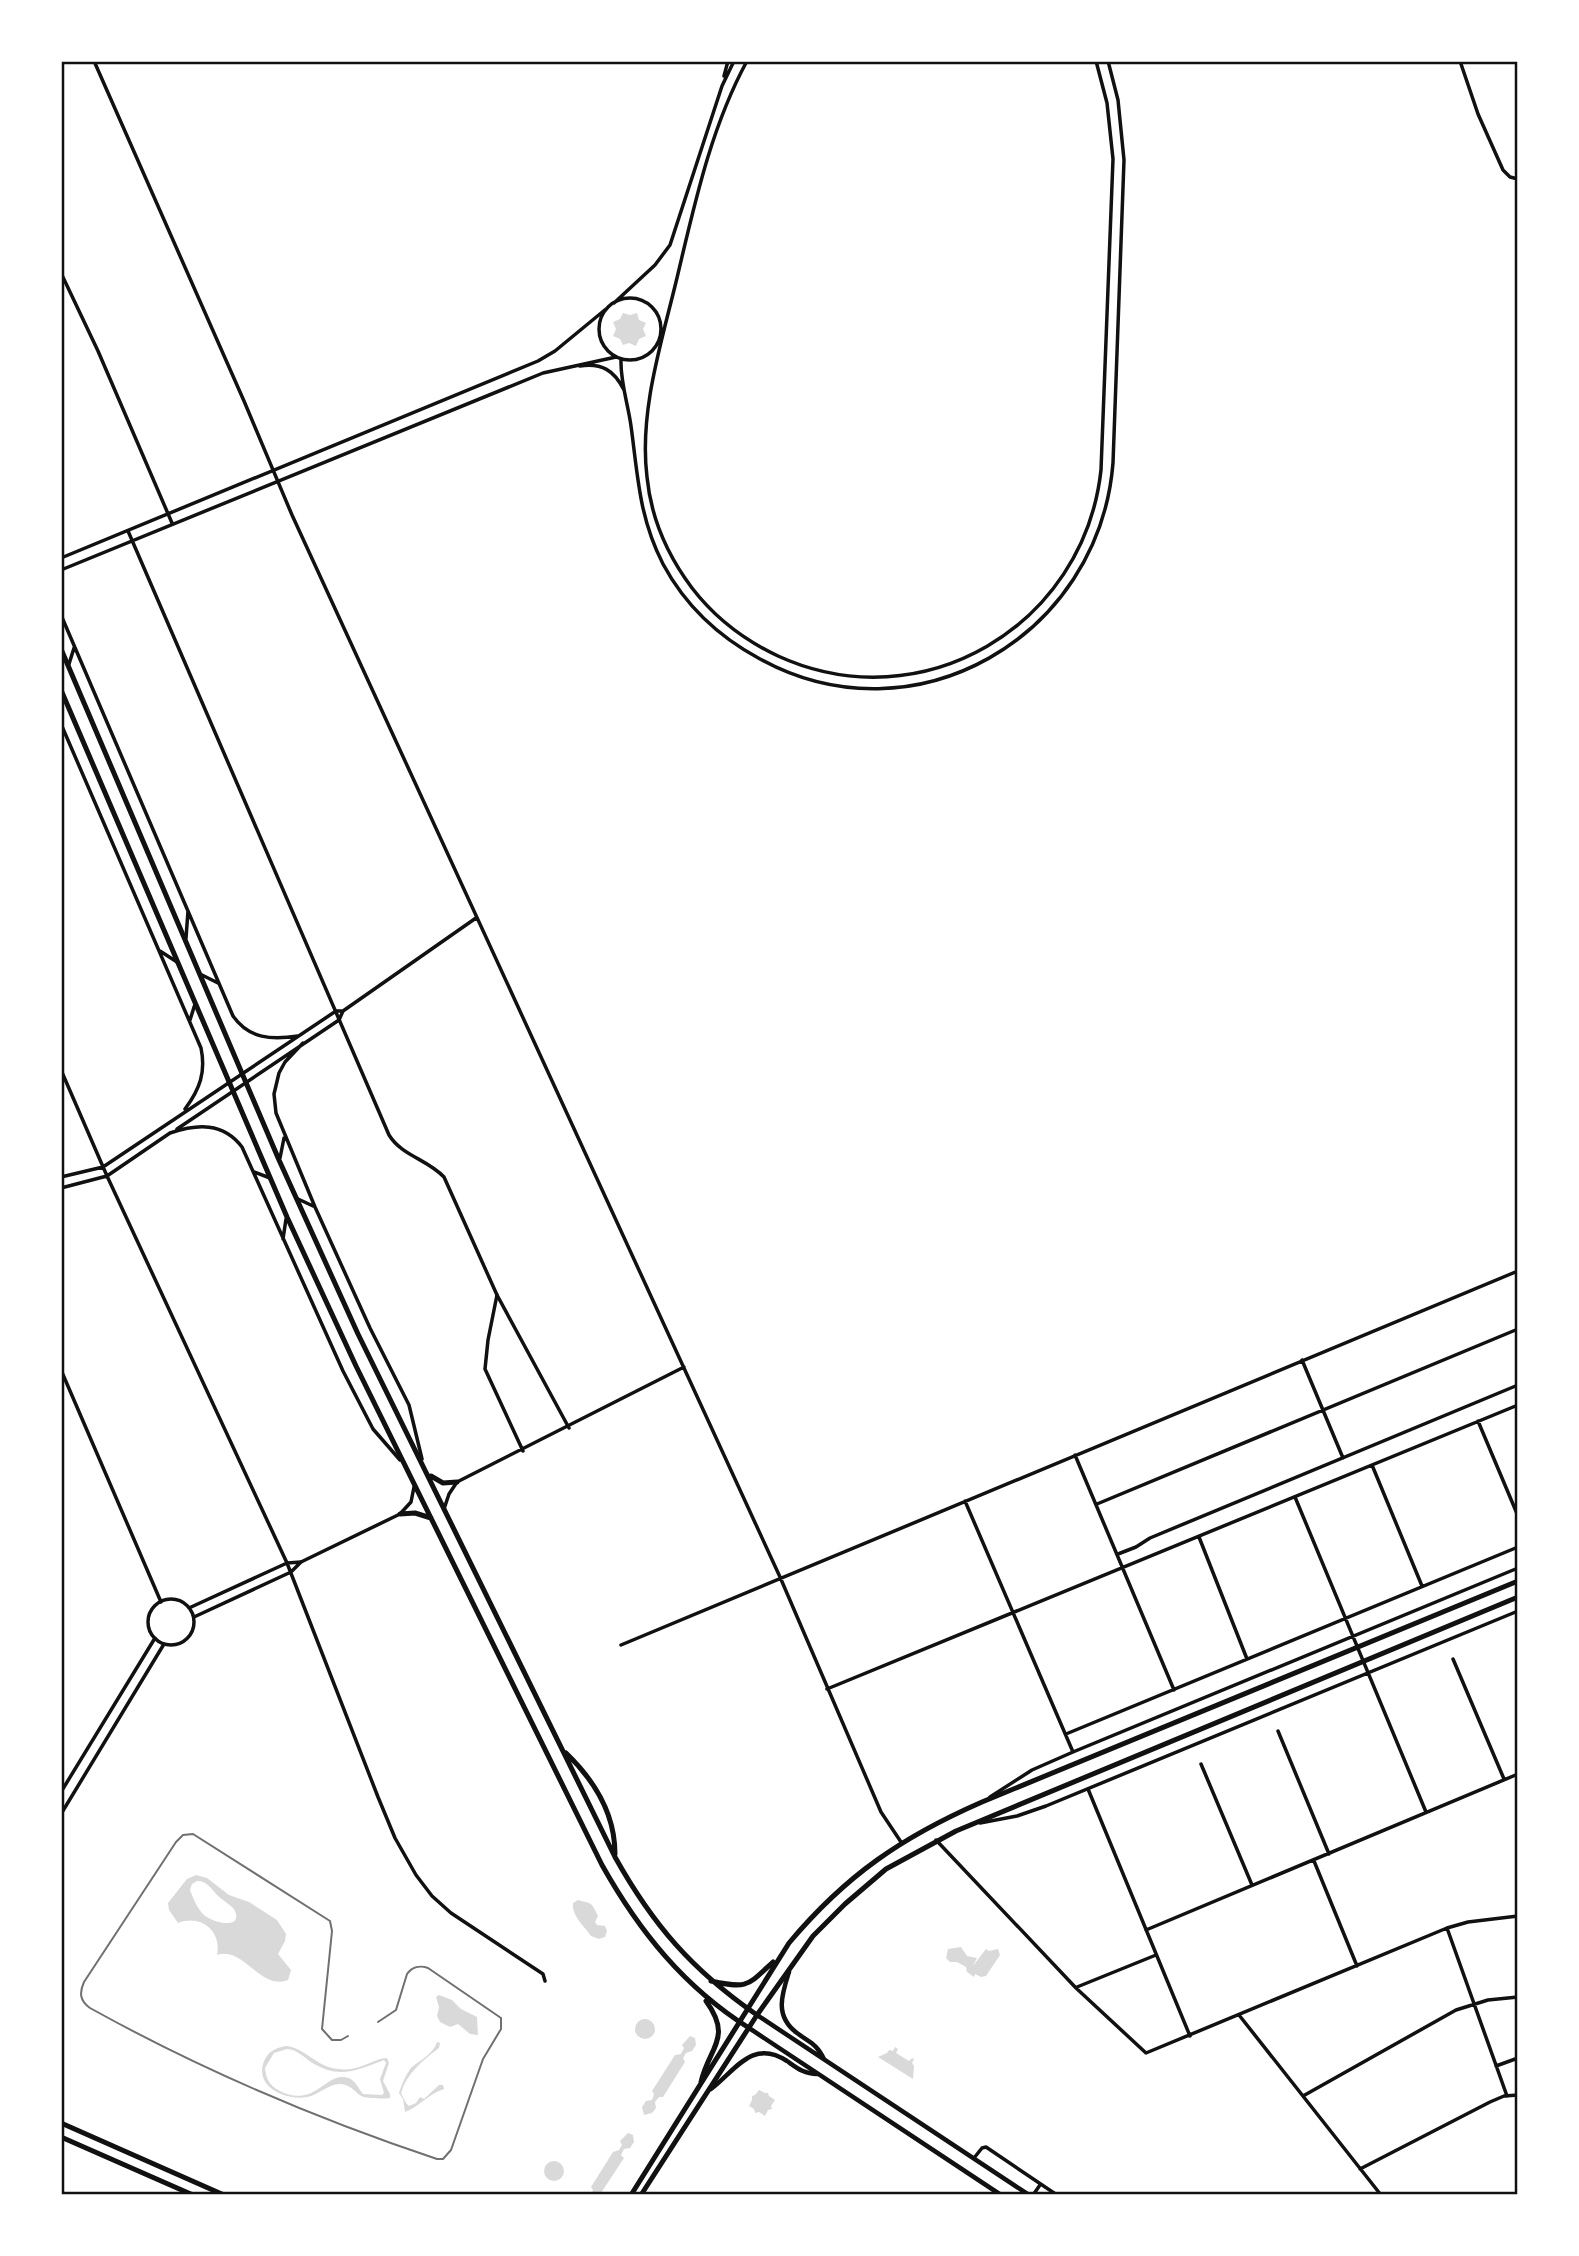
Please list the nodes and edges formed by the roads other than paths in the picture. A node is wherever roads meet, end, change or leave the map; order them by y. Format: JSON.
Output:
{"nodes":[{"id":1,"x":94,"y":61,"type":"edge"},
{"id":2,"x":728,"y":61,"type":"edge"},
{"id":3,"x":734,"y":61,"type":"edge"},
{"id":4,"x":747,"y":61,"type":"edge"},
{"id":5,"x":1096,"y":61,"type":"edge"},
{"id":6,"x":1108,"y":61,"type":"edge"},
{"id":7,"x":1460,"y":61,"type":"edge"},
{"id":8,"x":722,"y":86,"type":"junction"},
{"id":9,"x":1518,"y":180,"type":"edge"},
{"id":10,"x":61,"y":273,"type":"edge"},
{"id":11,"x":614,"y":303,"type":"junction"},
{"id":12,"x":606,"y":309,"type":"junction"},
{"id":13,"x":667,"y":320,"type":"junction"},
{"id":14,"x":660,"y":326,"type":"junction"},
{"id":15,"x":656,"y":345,"type":"junction"},
{"id":16,"x":659,"y":355,"type":"junction"},
{"id":17,"x":1105,"y":356,"type":"junction"},
{"id":18,"x":1117,"y":356,"type":"junction"},
{"id":19,"x":618,"y":358,"type":"junction"},
{"id":20,"x":561,"y":368,"type":"junction"},
{"id":21,"x":626,"y":394,"type":"junction"},
{"id":22,"x":274,"y":471,"type":"junction"},
{"id":23,"x":277,"y":481,"type":"junction"},
{"id":24,"x":168,"y":514,"type":"junction"},
{"id":25,"x":172,"y":523,"type":"junction"},
{"id":26,"x":658,"y":526,"type":"junction"},
{"id":27,"x":1088,"y":527,"type":"junction"},
{"id":28,"x":648,"y":529,"type":"junction"},
{"id":29,"x":128,"y":531,"type":"junction"},
{"id":30,"x":1098,"y":531,"type":"junction"},
{"id":31,"x":132,"y":539,"type":"junction"},
{"id":32,"x":61,"y":558,"type":"edge"},
{"id":33,"x":61,"y":570,"type":"edge"},
{"id":34,"x":684,"y":577,"type":"junction"},
{"id":35,"x":675,"y":583,"type":"junction"},
{"id":36,"x":61,"y":615,"type":"edge"},
{"id":37,"x":1016,"y":628,"type":"junction"},
{"id":38,"x":1022,"y":638,"type":"junction"},
{"id":39,"x":75,"y":647,"type":"junction"},
{"id":40,"x":61,"y":649,"type":"edge"},
{"id":41,"x":781,"y":657,"type":"junction"},
{"id":42,"x":68,"y":666,"type":"junction"},
{"id":43,"x":776,"y":668,"type":"junction"},
{"id":44,"x":846,"y":676,"type":"junction"},
{"id":45,"x":844,"y":687,"type":"junction"},
{"id":46,"x":61,"y":690,"type":"edge"},
{"id":47,"x":61,"y":724,"type":"edge"},
{"id":48,"x":188,"y":910,"type":"junction"},
{"id":49,"x":476,"y":918,"type":"junction"},
{"id":50,"x":186,"y":940,"type":"junction"},
{"id":51,"x":158,"y":949,"type":"junction"},
{"id":52,"x":178,"y":962,"type":"junction"},
{"id":53,"x":200,"y":974,"type":"junction"},
{"id":54,"x":219,"y":984,"type":"junction"},
{"id":55,"x":196,"y":1002,"type":"junction"},
{"id":56,"x":336,"y":1011,"type":"junction"},
{"id":57,"x":343,"y":1011,"type":"junction"},
{"id":58,"x":339,"y":1020,"type":"junction"},
{"id":59,"x":189,"y":1021,"type":"junction"},
{"id":60,"x":298,"y":1036,"type":"junction"},
{"id":61,"x":303,"y":1043,"type":"junction"},
{"id":62,"x":61,"y":1070,"type":"edge"},
{"id":63,"x":243,"y":1072,"type":"junction"},
{"id":64,"x":230,"y":1081,"type":"junction"},
{"id":65,"x":247,"y":1082,"type":"junction"},
{"id":66,"x":234,"y":1091,"type":"junction"},
{"id":67,"x":182,"y":1113,"type":"junction"},
{"id":68,"x":170,"y":1133,"type":"junction"},
{"id":69,"x":285,"y":1136,"type":"junction"},
{"id":70,"x":279,"y":1160,"type":"junction"},
{"id":71,"x":103,"y":1167,"type":"junction"},
{"id":72,"x":252,"y":1171,"type":"junction"},
{"id":73,"x":107,"y":1176,"type":"junction"},
{"id":74,"x":61,"y":1177,"type":"edge"},
{"id":75,"x":270,"y":1178,"type":"junction"},
{"id":76,"x":61,"y":1188,"type":"edge"},
{"id":77,"x":296,"y":1199,"type":"junction"},
{"id":78,"x":315,"y":1207,"type":"junction"},
{"id":79,"x":287,"y":1217,"type":"junction"},
{"id":80,"x":283,"y":1241,"type":"junction"},
{"id":81,"x":1518,"y":1271,"type":"edge"},
{"id":82,"x":497,"y":1295,"type":"junction"},
{"id":83,"x":1518,"y":1329,"type":"edge"},
{"id":84,"x":1302,"y":1360,"type":"junction"},
{"id":85,"x":684,"y":1367,"type":"junction"},
{"id":86,"x":61,"y":1370,"type":"edge"},
{"id":87,"x":1518,"y":1385,"type":"edge"},
{"id":88,"x":1518,"y":1405,"type":"edge"},
{"id":89,"x":1323,"y":1410,"type":"junction"},
{"id":90,"x":1478,"y":1421,"type":"junction"},
{"id":91,"x":569,"y":1427,"type":"junction"},
{"id":92,"x":523,"y":1451,"type":"junction"},
{"id":93,"x":1075,"y":1455,"type":"junction"},
{"id":94,"x":1343,"y":1458,"type":"junction"},
{"id":95,"x":422,"y":1462,"type":"junction"},
{"id":96,"x":1372,"y":1465,"type":"junction"},
{"id":97,"x":407,"y":1467,"type":"junction"},
{"id":98,"x":428,"y":1474,"type":"junction"},
{"id":99,"x":457,"y":1482,"type":"junction"},
{"id":100,"x":415,"y":1483,"type":"junction"},
{"id":101,"x":1295,"y":1497,"type":"junction"},
{"id":102,"x":965,"y":1501,"type":"junction"},
{"id":103,"x":1097,"y":1504,"type":"junction"},
{"id":104,"x":444,"y":1509,"type":"junction"},
{"id":105,"x":400,"y":1514,"type":"junction"},
{"id":106,"x":1518,"y":1516,"type":"edge"},
{"id":107,"x":432,"y":1518,"type":"junction"},
{"id":108,"x":1199,"y":1537,"type":"junction"},
{"id":109,"x":1518,"y":1547,"type":"edge"},
{"id":110,"x":1118,"y":1554,"type":"junction"},
{"id":111,"x":301,"y":1562,"type":"junction"},
{"id":112,"x":286,"y":1563,"type":"junction"},
{"id":113,"x":1124,"y":1568,"type":"junction"},
{"id":114,"x":1518,"y":1569,"type":"edge"},
{"id":115,"x":291,"y":1572,"type":"junction"},
{"id":116,"x":780,"y":1577,"type":"junction"},
{"id":117,"x":1518,"y":1581,"type":"edge"},
{"id":118,"x":1423,"y":1587,"type":"junction"},
{"id":119,"x":1518,"y":1597,"type":"edge"},
{"id":120,"x":161,"y":1602,"type":"junction"},
{"id":121,"x":189,"y":1608,"type":"junction"},
{"id":122,"x":1518,"y":1611,"type":"edge"},
{"id":123,"x":1014,"y":1613,"type":"junction"},
{"id":124,"x":194,"y":1617,"type":"junction"},
{"id":125,"x":1346,"y":1618,"type":"junction"},
{"id":126,"x":1353,"y":1636,"type":"junction"},
{"id":127,"x":155,"y":1638,"type":"junction"},
{"id":128,"x":164,"y":1644,"type":"junction"},
{"id":129,"x":621,"y":1645,"type":"dead end"},
{"id":130,"x":1358,"y":1647,"type":"junction"},
{"id":131,"x":1453,"y":1659,"type":"dead end"},
{"id":132,"x":1248,"y":1660,"type":"junction"},
{"id":133,"x":1364,"y":1662,"type":"junction"},
{"id":134,"x":1369,"y":1673,"type":"junction"},
{"id":135,"x":827,"y":1689,"type":"junction"},
{"id":136,"x":1174,"y":1690,"type":"junction"},
{"id":137,"x":1278,"y":1731,"type":"dead end"},
{"id":138,"x":1066,"y":1734,"type":"junction"},
{"id":139,"x":562,"y":1749,"type":"junction"},
{"id":140,"x":1073,"y":1752,"type":"junction"},
{"id":141,"x":1202,"y":1764,"type":"dead end"},
{"id":142,"x":1518,"y":1773,"type":"edge"},
{"id":143,"x":1504,"y":1779,"type":"junction"},
{"id":144,"x":1088,"y":1789,"type":"junction"},
{"id":145,"x":61,"y":1792,"type":"edge"},
{"id":146,"x":982,"y":1802,"type":"junction"},
{"id":147,"x":1426,"y":1812,"type":"junction"},
{"id":148,"x":61,"y":1814,"type":"edge"},
{"id":149,"x":971,"y":1825,"type":"junction"},
{"id":150,"x":936,"y":1840,"type":"junction"},
{"id":151,"x":901,"y":1842,"type":"junction"},
{"id":152,"x":1329,"y":1854,"type":"junction"},
{"id":153,"x":615,"y":1857,"type":"junction"},
{"id":154,"x":1313,"y":1860,"type":"junction"},
{"id":155,"x":1252,"y":1885,"type":"junction"},
{"id":156,"x":1518,"y":1916,"type":"edge"},
{"id":157,"x":1447,"y":1928,"type":"junction"},
{"id":158,"x":1146,"y":1930,"type":"junction"},
{"id":159,"x":1156,"y":1955,"type":"junction"},
{"id":160,"x":778,"y":1958,"type":"junction"},
{"id":161,"x":791,"y":1965,"type":"junction"},
{"id":162,"x":1357,"y":1966,"type":"junction"},
{"id":163,"x":710,"y":1980,"type":"junction"},
{"id":164,"x":545,"y":1981,"type":"dead end"},
{"id":165,"x":1076,"y":1988,"type":"junction"},
{"id":166,"x":700,"y":1993,"type":"junction"},
{"id":167,"x":1518,"y":1997,"type":"edge"},
{"id":168,"x":1474,"y":2003,"type":"junction"},
{"id":169,"x":747,"y":2009,"type":"junction"},
{"id":170,"x":757,"y":2015,"type":"junction"},
{"id":171,"x":1238,"y":2015,"type":"junction"},
{"id":172,"x":739,"y":2022,"type":"junction"},
{"id":173,"x":749,"y":2028,"type":"junction"},
{"id":174,"x":1190,"y":2036,"type":"junction"},
{"id":175,"x":1518,"y":2058,"type":"edge"},
{"id":176,"x":824,"y":2060,"type":"junction"},
{"id":177,"x":1496,"y":2066,"type":"junction"},
{"id":178,"x":817,"y":2074,"type":"junction"},
{"id":179,"x":700,"y":2087,"type":"junction"},
{"id":180,"x":708,"y":2092,"type":"junction"},
{"id":181,"x":1518,"y":2095,"type":"edge"},
{"id":182,"x":1303,"y":2096,"type":"junction"},
{"id":183,"x":1507,"y":2096,"type":"junction"},
{"id":184,"x":61,"y":2123,"type":"edge"},
{"id":185,"x":61,"y":2137,"type":"edge"},
{"id":186,"x":974,"y":2158,"type":"junction"},
{"id":187,"x":1360,"y":2169,"type":"junction"},
{"id":188,"x":1041,"y":2184,"type":"junction"},
{"id":189,"x":193,"y":2195,"type":"edge"},
{"id":190,"x":224,"y":2195,"type":"edge"},
{"id":191,"x":631,"y":2195,"type":"edge"},
{"id":192,"x":641,"y":2195,"type":"edge"},
{"id":193,"x":1001,"y":2195,"type":"edge"},
{"id":194,"x":1031,"y":2195,"type":"edge"},
{"id":195,"x":1057,"y":2195,"type":"edge"},
{"id":196,"x":1381,"y":2195,"type":"edge"}],
"edges":[{"from":1,"to":22,"type":"street"},
{"from":2,"to":8,"type":"street"},
{"from":3,"to":8,"type":"street"},
{"from":4,"to":13,"type":"street"},
{"from":5,"to":17,"type":"street"},
{"from":6,"to":18,"type":"street"},
{"from":7,"to":9,"type":"street"},
{"from":8,"to":11,"type":"street"},
{"from":10,"to":24,"type":"street"},
{"from":11,"to":12,"type":"street"},
{"from":11,"to":14,"type":"street"},
{"from":12,"to":19,"type":"street"},
{"from":12,"to":22,"type":"street"},
{"from":13,"to":14,"type":"street"},
{"from":13,"to":16,"type":"street"},
{"from":14,"to":15,"type":"street"},
{"from":15,"to":16,"type":"street"},
{"from":15,"to":19,"type":"street"},
{"from":16,"to":26,"type":"street"},
{"from":17,"to":18,"type":"street"},
{"from":17,"to":27,"type":"street"},
{"from":18,"to":30,"type":"street"},
{"from":19,"to":20,"type":"street"},
{"from":19,"to":21,"type":"street"},
{"from":20,"to":21,"type":"street"},
{"from":20,"to":23,"type":"street"},
{"from":21,"to":28,"type":"street"},
{"from":22,"to":23,"type":"street"},
{"from":22,"to":24,"type":"street"},
{"from":23,"to":25,"type":"street"},
{"from":23,"to":49,"type":"street"},
{"from":24,"to":25,"type":"street"},
{"from":24,"to":29,"type":"street"},
{"from":25,"to":31,"type":"street"},
{"from":26,"to":28,"type":"street"},
{"from":26,"to":34,"type":"street"},
{"from":27,"to":30,"type":"street"},
{"from":27,"to":37,"type":"street"},
{"from":28,"to":35,"type":"street"},
{"from":29,"to":31,"type":"street"},
{"from":29,"to":32,"type":"street"},
{"from":30,"to":38,"type":"street"},
{"from":31,"to":33,"type":"street"},
{"from":31,"to":56,"type":"street"},
{"from":34,"to":35,"type":"street"},
{"from":34,"to":41,"type":"street"},
{"from":35,"to":43,"type":"street"},
{"from":36,"to":39,"type":"street"},
{"from":37,"to":38,"type":"street"},
{"from":37,"to":44,"type":"street"},
{"from":38,"to":45,"type":"street"},
{"from":39,"to":42,"type":"street"},
{"from":39,"to":48,"type":"street"},
{"from":40,"to":42,"type":"main road"},
{"from":41,"to":43,"type":"street"},
{"from":41,"to":44,"type":"street"},
{"from":42,"to":50,"type":"main road"},
{"from":43,"to":45,"type":"street"},
{"from":44,"to":45,"type":"street"},
{"from":46,"to":52,"type":"main road"},
{"from":47,"to":51,"type":"street"},
{"from":48,"to":50,"type":"street"},
{"from":48,"to":54,"type":"street"},
{"from":49,"to":57,"type":"street"},
{"from":49,"to":85,"type":"street"},
{"from":50,"to":53,"type":"main road"},
{"from":51,"to":52,"type":"street"},
{"from":51,"to":59,"type":"street"},
{"from":52,"to":55,"type":"main road"},
{"from":53,"to":54,"type":"street"},
{"from":53,"to":63,"type":"main road"},
{"from":54,"to":60,"type":"street"},
{"from":55,"to":59,"type":"street"},
{"from":55,"to":64,"type":"main road"},
{"from":56,"to":57,"type":"street"},
{"from":56,"to":58,"type":"street"},
{"from":56,"to":60,"type":"street"},
{"from":57,"to":58,"type":"street"},
{"from":58,"to":61,"type":"street"},
{"from":58,"to":82,"type":"street"},
{"from":59,"to":67,"type":"street"},
{"from":60,"to":63,"type":"street"},
{"from":61,"to":65,"type":"street"},
{"from":61,"to":69,"type":"street"},
{"from":62,"to":71,"type":"street"},
{"from":63,"to":64,"type":"street"},
{"from":63,"to":65,"type":"main road"},
{"from":64,"to":66,"type":"main road"},
{"from":64,"to":67,"type":"street"},
{"from":65,"to":66,"type":"street"},
{"from":65,"to":70,"type":"main road"},
{"from":66,"to":68,"type":"street"},
{"from":66,"to":75,"type":"main road"},
{"from":67,"to":71,"type":"street"},
{"from":68,"to":72,"type":"street"},
{"from":68,"to":73,"type":"street"},
{"from":69,"to":70,"type":"street"},
{"from":69,"to":78,"type":"street"},
{"from":70,"to":77,"type":"main road"},
{"from":71,"to":73,"type":"street"},
{"from":71,"to":74,"type":"street"},
{"from":72,"to":75,"type":"street"},
{"from":72,"to":80,"type":"street"},
{"from":73,"to":76,"type":"street"},
{"from":73,"to":112,"type":"street"},
{"from":75,"to":79,"type":"main road"},
{"from":77,"to":78,"type":"street"},
{"from":77,"to":95,"type":"main road"},
{"from":78,"to":95,"type":"street"},
{"from":79,"to":80,"type":"street"},
{"from":79,"to":97,"type":"main road"},
{"from":80,"to":97,"type":"street"},
{"from":81,"to":84,"type":"street"},
{"from":82,"to":91,"type":"street"},
{"from":82,"to":92,"type":"street"},
{"from":83,"to":89,"type":"street"},
{"from":84,"to":89,"type":"street"},
{"from":84,"to":93,"type":"street"},
{"from":85,"to":91,"type":"street"},
{"from":85,"to":116,"type":"street"},
{"from":86,"to":120,"type":"street"},
{"from":87,"to":94,"type":"street"},
{"from":88,"to":90,"type":"street"},
{"from":89,"to":94,"type":"street"},
{"from":89,"to":103,"type":"street"},
{"from":90,"to":96,"type":"street"},
{"from":90,"to":106,"type":"street"},
{"from":91,"to":92,"type":"street"},
{"from":92,"to":99,"type":"street"},
{"from":93,"to":102,"type":"street"},
{"from":93,"to":103,"type":"street"},
{"from":94,"to":110,"type":"street"},
{"from":95,"to":98,"type":"main road"},
{"from":96,"to":101,"type":"street"},
{"from":96,"to":118,"type":"street"},
{"from":97,"to":100,"type":"main road"},
{"from":98,"to":99,"type":"main road"},
{"from":98,"to":104,"type":"main road"},
{"from":99,"to":104,"type":"street"},
{"from":100,"to":105,"type":"street"},
{"from":100,"to":107,"type":"main road"},
{"from":101,"to":108,"type":"street"},
{"from":101,"to":125,"type":"street"},
{"from":102,"to":116,"type":"street"},
{"from":102,"to":123,"type":"street"},
{"from":103,"to":110,"type":"street"},
{"from":104,"to":139,"type":"main road"},
{"from":105,"to":107,"type":"main road"},
{"from":105,"to":111,"type":"street"},
{"from":107,"to":166,"type":"main road"},
{"from":108,"to":113,"type":"street"},
{"from":108,"to":132,"type":"street"},
{"from":109,"to":118,"type":"street"},
{"from":110,"to":113,"type":"street"},
{"from":111,"to":112,"type":"street"},
{"from":111,"to":115,"type":"street"},
{"from":112,"to":115,"type":"street"},
{"from":112,"to":121,"type":"street"},
{"from":113,"to":123,"type":"street"},
{"from":113,"to":136,"type":"street"},
{"from":114,"to":126,"type":"street"},
{"from":115,"to":124,"type":"street"},
{"from":115,"to":164,"type":"street"},
{"from":116,"to":129,"type":"street"},
{"from":116,"to":135,"type":"street"},
{"from":117,"to":130,"type":"main road"},
{"from":118,"to":125,"type":"street"},
{"from":119,"to":133,"type":"main road"},
{"from":120,"to":121,"type":"street"},
{"from":120,"to":127,"type":"street"},
{"from":121,"to":124,"type":"street"},
{"from":122,"to":134,"type":"street"},
{"from":123,"to":135,"type":"street"},
{"from":123,"to":138,"type":"street"},
{"from":124,"to":128,"type":"street"},
{"from":125,"to":126,"type":"street"},
{"from":125,"to":132,"type":"street"},
{"from":126,"to":130,"type":"street"},
{"from":126,"to":140,"type":"street"},
{"from":127,"to":128,"type":"street"},
{"from":127,"to":145,"type":"street"},
{"from":128,"to":148,"type":"street"},
{"from":130,"to":133,"type":"street"},
{"from":130,"to":146,"type":"main road"},
{"from":131,"to":143,"type":"street"},
{"from":132,"to":136,"type":"street"},
{"from":133,"to":134,"type":"street"},
{"from":133,"to":149,"type":"main road"},
{"from":134,"to":144,"type":"street"},
{"from":134,"to":147,"type":"street"},
{"from":135,"to":151,"type":"street"},
{"from":136,"to":138,"type":"street"},
{"from":137,"to":152,"type":"street"},
{"from":138,"to":140,"type":"street"},
{"from":139,"to":153,"type":"main road"},
{"from":139,"to":153,"type":"main road"},
{"from":140,"to":146,"type":"street"},
{"from":141,"to":155,"type":"street"},
{"from":142,"to":143,"type":"street"},
{"from":143,"to":147,"type":"street"},
{"from":144,"to":149,"type":"street"},
{"from":144,"to":158,"type":"street"},
{"from":146,"to":151,"type":"main road"},
{"from":147,"to":152,"type":"street"},
{"from":149,"to":150,"type":"main road"},
{"from":150,"to":161,"type":"main road"},
{"from":150,"to":165,"type":"street"},
{"from":151,"to":160,"type":"main road"},
{"from":152,"to":154,"type":"street"},
{"from":153,"to":163,"type":"main road"},
{"from":154,"to":155,"type":"street"},
{"from":154,"to":162,"type":"street"},
{"from":155,"to":158,"type":"street"},
{"from":156,"to":157,"type":"street"},
{"from":157,"to":162,"type":"street"},
{"from":157,"to":168,"type":"street"},
{"from":158,"to":159,"type":"street"},
{"from":159,"to":165,"type":"street"},
{"from":159,"to":174,"type":"street"},
{"from":160,"to":163,"type":"main road"},
{"from":160,"to":169,"type":"main road"},
{"from":161,"to":170,"type":"main road"},
{"from":161,"to":176,"type":"main road"},
{"from":162,"to":171,"type":"street"},
{"from":163,"to":169,"type":"main road"},
{"from":165,"to":174,"type":"street"},
{"from":166,"to":172,"type":"main road"},
{"from":166,"to":179,"type":"main road"},
{"from":167,"to":168,"type":"street"},
{"from":168,"to":177,"type":"street"},
{"from":168,"to":182,"type":"street"},
{"from":169,"to":170,"type":"main road"},
{"from":169,"to":172,"type":"main road"},
{"from":170,"to":173,"type":"main road"},
{"from":170,"to":176,"type":"main road"},
{"from":171,"to":174,"type":"street"},
{"from":171,"to":182,"type":"street"},
{"from":172,"to":173,"type":"main road"},
{"from":172,"to":179,"type":"main road"},
{"from":173,"to":178,"type":"main road"},
{"from":173,"to":180,"type":"main road"},
{"from":175,"to":177,"type":"street"},
{"from":176,"to":186,"type":"main road"},
{"from":177,"to":183,"type":"street"},
{"from":178,"to":180,"type":"main road"},
{"from":178,"to":193,"type":"main road"},
{"from":179,"to":191,"type":"main road"},
{"from":180,"to":192,"type":"main road"},
{"from":181,"to":183,"type":"street"},
{"from":182,"to":187,"type":"street"},
{"from":183,"to":187,"type":"street"},
{"from":184,"to":190,"type":"main road"},
{"from":185,"to":189,"type":"main road"},
{"from":186,"to":188,"type":"street"},
{"from":186,"to":194,"type":"main road"},
{"from":187,"to":196,"type":"street"},
{"from":188,"to":194,"type":"street"},
{"from":188,"to":195,"type":"street"}]}
